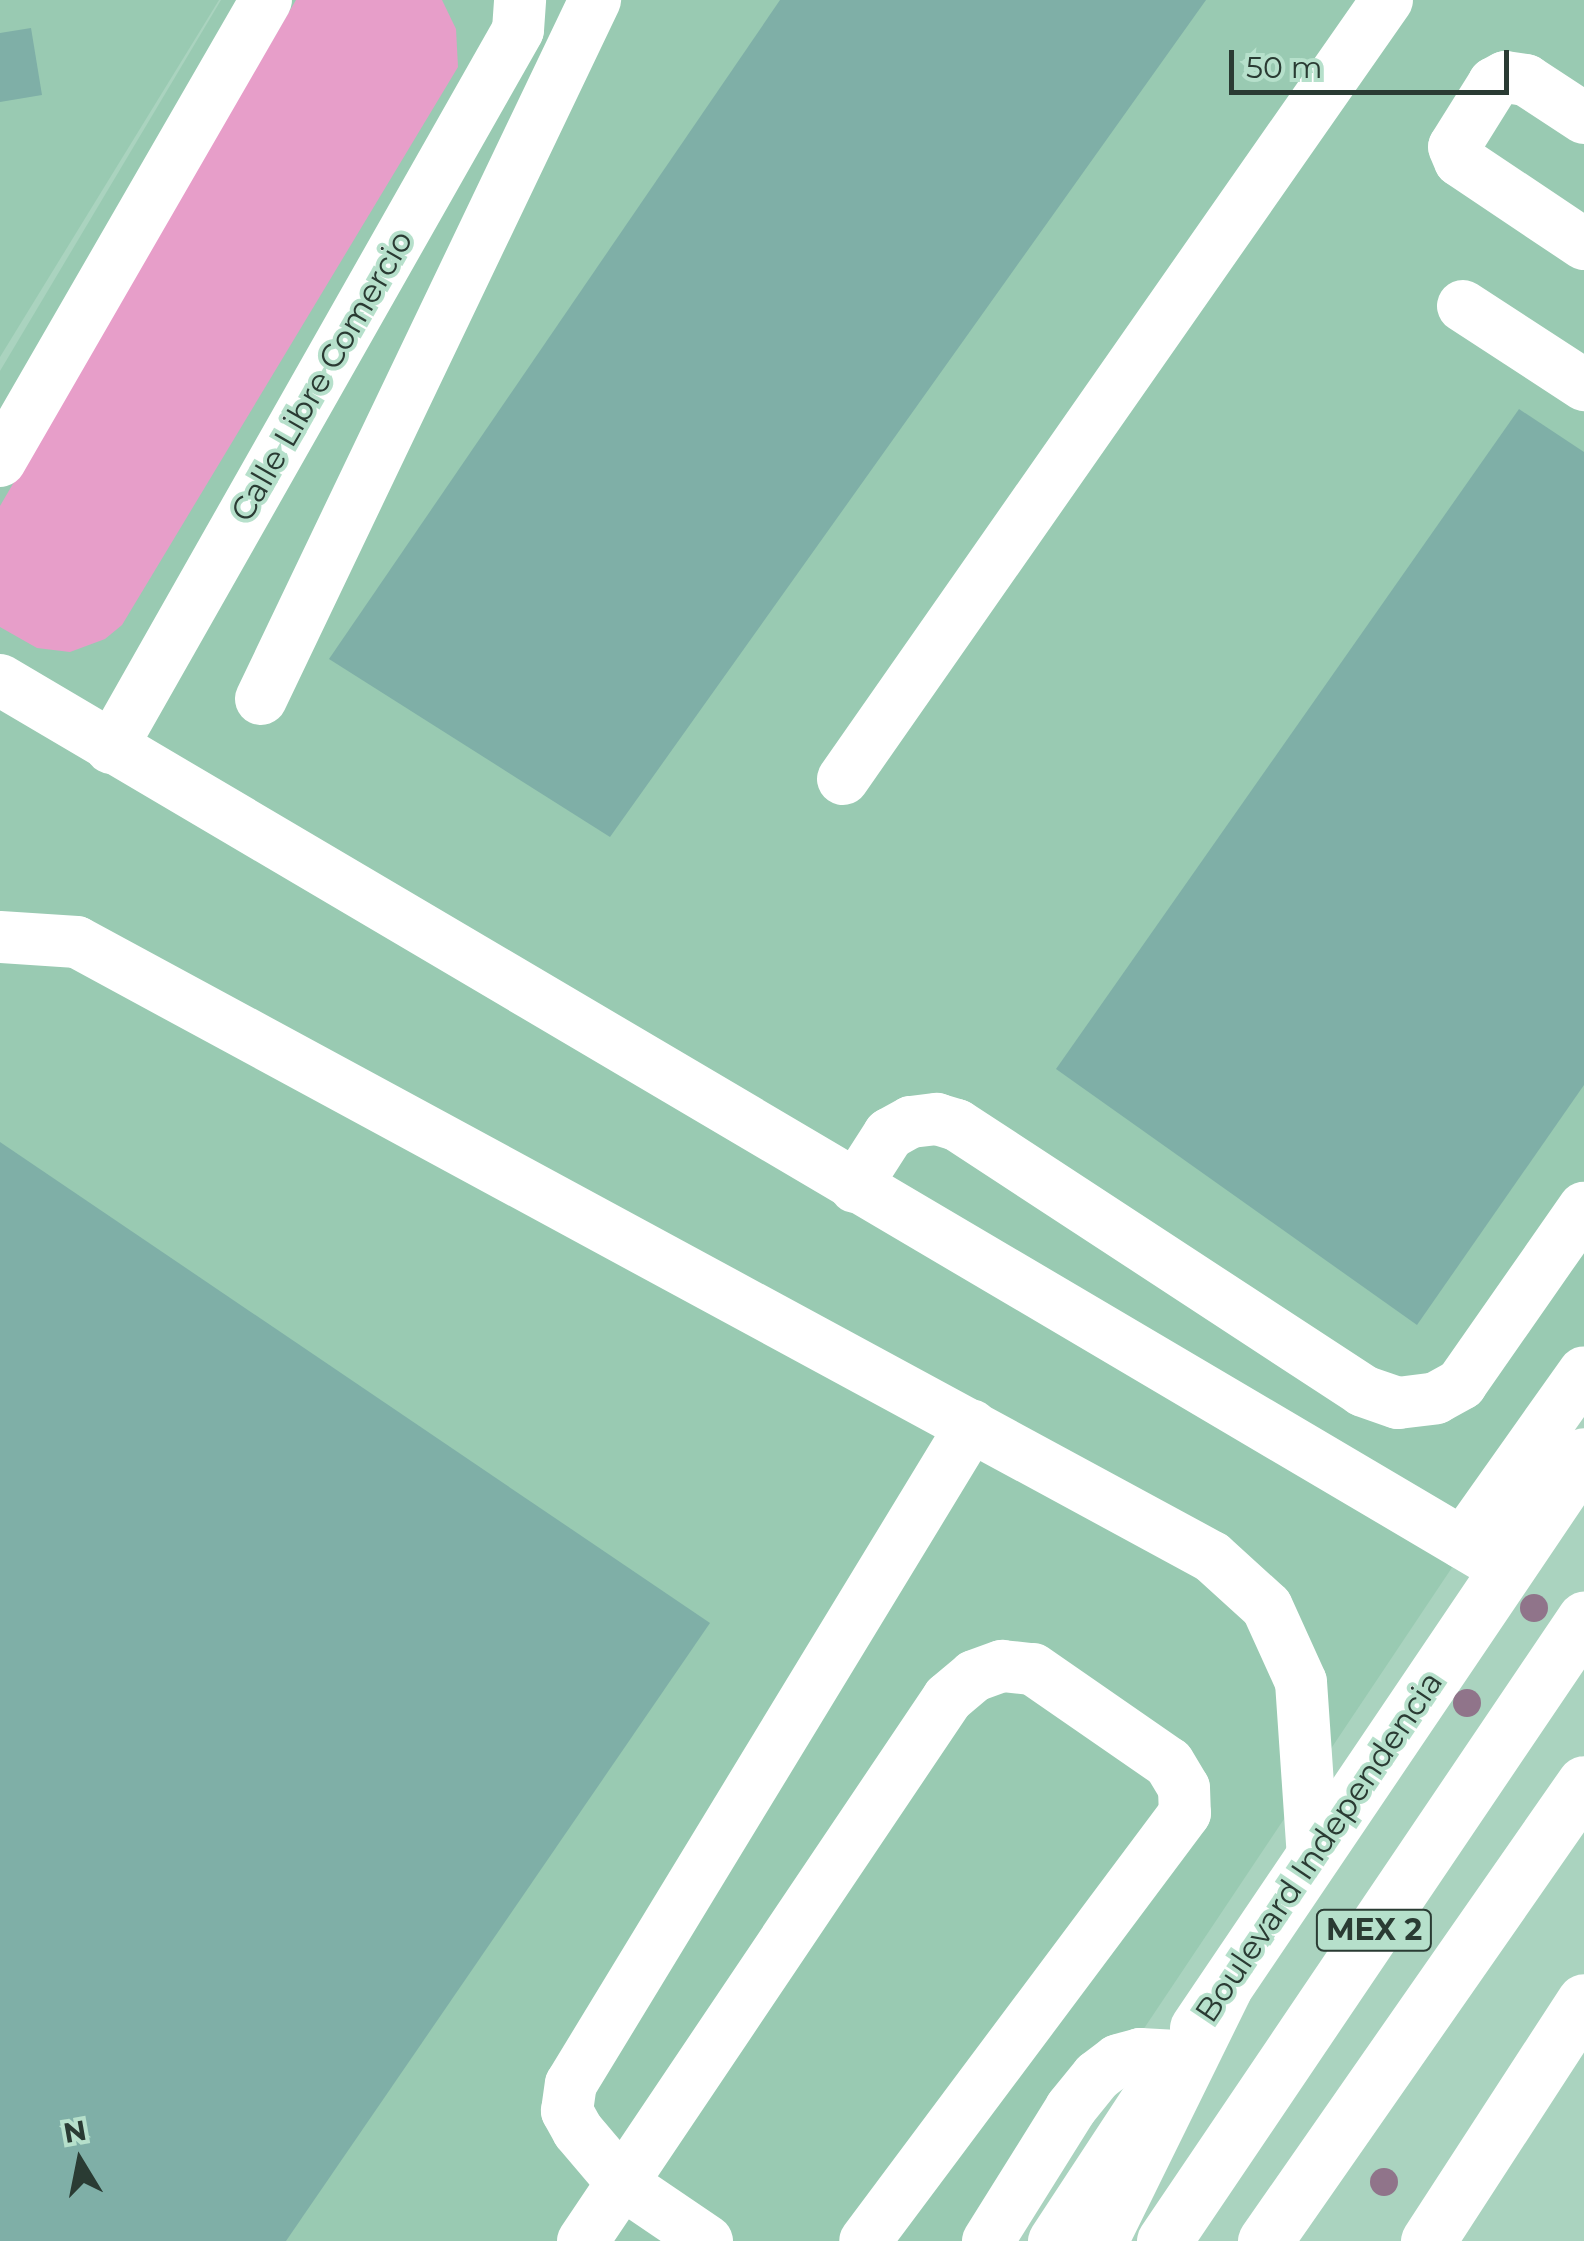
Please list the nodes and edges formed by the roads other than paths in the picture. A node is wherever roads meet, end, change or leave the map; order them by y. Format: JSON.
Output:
{"nodes":[{"id":1,"x":266,"y":0,"type":"edge"},
{"id":2,"x":520,"y":0,"type":"edge"},
{"id":3,"x":595,"y":0,"type":"edge"},
{"id":4,"x":1386,"y":0,"type":"edge"},
{"id":5,"x":1584,"y":118,"type":"edge"},
{"id":6,"x":1584,"y":244,"type":"edge"},
{"id":7,"x":1463,"y":306,"type":"dead end"},
{"id":8,"x":1584,"y":386,"type":"edge"},
{"id":9,"x":0,"y":461,"type":"edge"},
{"id":10,"x":0,"y":680,"type":"edge"},
{"id":11,"x":260,"y":699,"type":"dead end"},
{"id":12,"x":111,"y":748,"type":"junction"},
{"id":13,"x":844,"y":780,"type":"dead end"},
{"id":14,"x":0,"y":937,"type":"edge"},
{"id":15,"x":855,"y":1186,"type":"junction"},
{"id":16,"x":1584,"y":1208,"type":"edge"},
{"id":17,"x":1584,"y":1372,"type":"edge"},
{"id":18,"x":972,"y":1425,"type":"junction"},
{"id":19,"x":1584,"y":1454,"type":"edge"},
{"id":20,"x":1485,"y":1556,"type":"junction"},
{"id":21,"x":1584,"y":1619,"type":"edge"},
{"id":22,"x":1584,"y":1783,"type":"edge"},
{"id":23,"x":1314,"y":1856,"type":"junction"},
{"id":24,"x":1224,"y":1988,"type":"junction"},
{"id":25,"x":1584,"y":2001,"type":"edge"},
{"id":26,"x":1176,"y":2056,"type":"junction"},
{"id":27,"x":623,"y":2184,"type":"junction"},
{"id":28,"x":582,"y":2241,"type":"edge"},
{"id":29,"x":707,"y":2241,"type":"edge"},
{"id":30,"x":865,"y":2241,"type":"edge"},
{"id":31,"x":988,"y":2241,"type":"edge"},
{"id":32,"x":1056,"y":2241,"type":"edge"},
{"id":33,"x":1100,"y":2241,"type":"edge"},
{"id":34,"x":1164,"y":2241,"type":"edge"},
{"id":35,"x":1265,"y":2241,"type":"edge"},
{"id":36,"x":1428,"y":2241,"type":"edge"}],
"edges":[{"from":1,"to":9,"type":"street"},
{"from":2,"to":12,"type":"street","name":"Calle Libre Comercio"},
{"from":3,"to":11,"type":"street"},
{"from":4,"to":13,"type":"street"},
{"from":5,"to":6,"type":"street"},
{"from":7,"to":8,"type":"street"},
{"from":10,"to":12,"type":"street"},
{"from":12,"to":15,"type":"street"},
{"from":14,"to":18,"type":"street"},
{"from":15,"to":16,"type":"street"},
{"from":15,"to":20,"type":"street"},
{"from":17,"to":20,"type":"street"},
{"from":18,"to":23,"type":"street"},
{"from":18,"to":27,"type":"street"},
{"from":19,"to":20,"type":"main road","name":"Boulevard Independencia"},
{"from":20,"to":23,"type":"main road","name":"Boulevard Independencia"},
{"from":21,"to":34,"type":"main road","number":"MEX 2"},
{"from":22,"to":35,"type":"main road","number":"MEX 2"},
{"from":23,"to":24,"type":"main road","name":"Boulevard Independencia"},
{"from":24,"to":26,"type":"main road","name":"Boulevard Independencia"},
{"from":24,"to":33,"type":"main road"},
{"from":25,"to":36,"type":"main road"},
{"from":26,"to":31,"type":"street"},
{"from":26,"to":32,"type":"main road","name":"Boulevard Independencia"},
{"from":27,"to":28,"type":"street"},
{"from":27,"to":29,"type":"street"},
{"from":27,"to":30,"type":"street"}]}
